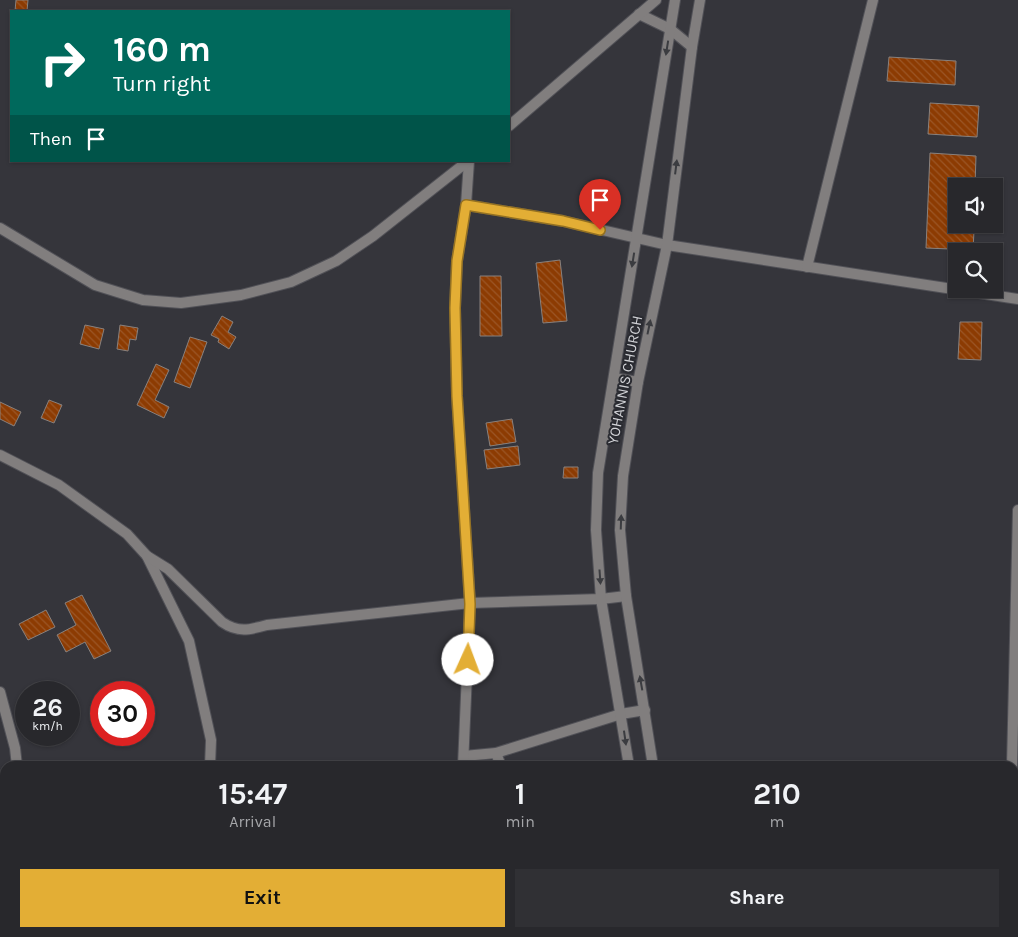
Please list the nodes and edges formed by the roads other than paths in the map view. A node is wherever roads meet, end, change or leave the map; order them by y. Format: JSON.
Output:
{"nodes":[{"id":1,"x":656,"y":0,"type":"edge"},
{"id":2,"x":675,"y":0,"type":"edge"},
{"id":3,"x":700,"y":0,"type":"edge"},
{"id":4,"x":873,"y":0,"type":"edge"},
{"id":5,"x":639,"y":14,"type":"junction"},
{"id":6,"x":670,"y":29,"type":"junction"},
{"id":7,"x":692,"y":47,"type":"junction"},
{"id":8,"x":510,"y":125,"type":"edge"},
{"id":9,"x":468,"y":162,"type":"edge"},
{"id":10,"x":469,"y":162,"type":"edge"},
{"id":11,"x":466,"y":205,"type":"junction"},
{"id":12,"x":0,"y":228,"type":"edge"},
{"id":13,"x":636,"y":238,"type":"junction"},
{"id":14,"x":667,"y":245,"type":"junction"},
{"id":15,"x":807,"y":266,"type":"junction"},
{"id":16,"x":1018,"y":299,"type":"edge"},
{"id":17,"x":614,"y":378,"type":"junction"},
{"id":18,"x":638,"y":382,"type":"junction"},
{"id":19,"x":0,"y":455,"type":"edge"},
{"id":20,"x":1018,"y":510,"type":"edge"},
{"id":21,"x":147,"y":556,"type":"junction"},
{"id":22,"x":626,"y":596,"type":"junction"},
{"id":23,"x":601,"y":599,"type":"junction"},
{"id":24,"x":470,"y":604,"type":"junction"},
{"id":25,"x":0,"y":692,"type":"edge"},
{"id":26,"x":645,"y":710,"type":"junction"},
{"id":27,"x":621,"y":714,"type":"junction"},
{"id":28,"x":496,"y":753,"type":"junction"},
{"id":29,"x":16,"y":761,"type":"edge"},
{"id":30,"x":210,"y":761,"type":"edge"},
{"id":31,"x":464,"y":761,"type":"edge"},
{"id":32,"x":499,"y":761,"type":"edge"},
{"id":33,"x":628,"y":761,"type":"edge"},
{"id":34,"x":653,"y":761,"type":"edge"},
{"id":35,"x":1012,"y":761,"type":"edge"}],
"edges":[{"from":1,"to":5,"type":"street"},
{"from":2,"to":6,"type":"street"},
{"from":3,"to":7,"type":"street","name":"YOHANNIS CHURCH"},
{"from":4,"to":15,"type":"street"},
{"from":5,"to":6,"type":"street"},
{"from":5,"to":8,"type":"street"},
{"from":6,"to":7,"type":"street"},
{"from":6,"to":13,"type":"street","one_way":true},
{"from":14,"to":7,"type":"street","name":"YOHANNIS CHURCH","one_way":true},
{"from":9,"to":12,"type":"street"},
{"from":10,"to":11,"type":"street"},
{"from":11,"to":13,"type":"street"},
{"from":11,"to":24,"type":"street"},
{"from":13,"to":14,"type":"street"},
{"from":13,"to":17,"type":"street","one_way":true},
{"from":14,"to":15,"type":"street"},
{"from":18,"to":14,"type":"street","name":"YOHANNIS CHURCH","one_way":true},
{"from":15,"to":16,"type":"street"},
{"from":17,"to":18,"type":"street"},
{"from":17,"to":23,"type":"street","one_way":true},
{"from":22,"to":18,"type":"street","name":"YOHANNIS CHURCH","one_way":true},
{"from":19,"to":21,"type":"street"},
{"from":20,"to":35,"type":"street"},
{"from":21,"to":24,"type":"street"},
{"from":21,"to":30,"type":"street"},
{"from":22,"to":23,"type":"street"},
{"from":26,"to":22,"type":"street","name":"YOHANNIS CHURCH","one_way":true},
{"from":23,"to":24,"type":"street"},
{"from":23,"to":27,"type":"street"},
{"from":24,"to":31,"type":"street"},
{"from":25,"to":29,"type":"street"},
{"from":26,"to":27,"type":"street"},
{"from":26,"to":34,"type":"street","name":"YOHANNIS CHURCH"},
{"from":27,"to":28,"type":"street"},
{"from":27,"to":33,"type":"street","one_way":true},
{"from":28,"to":31,"type":"street"},
{"from":28,"to":32,"type":"street"}]}
